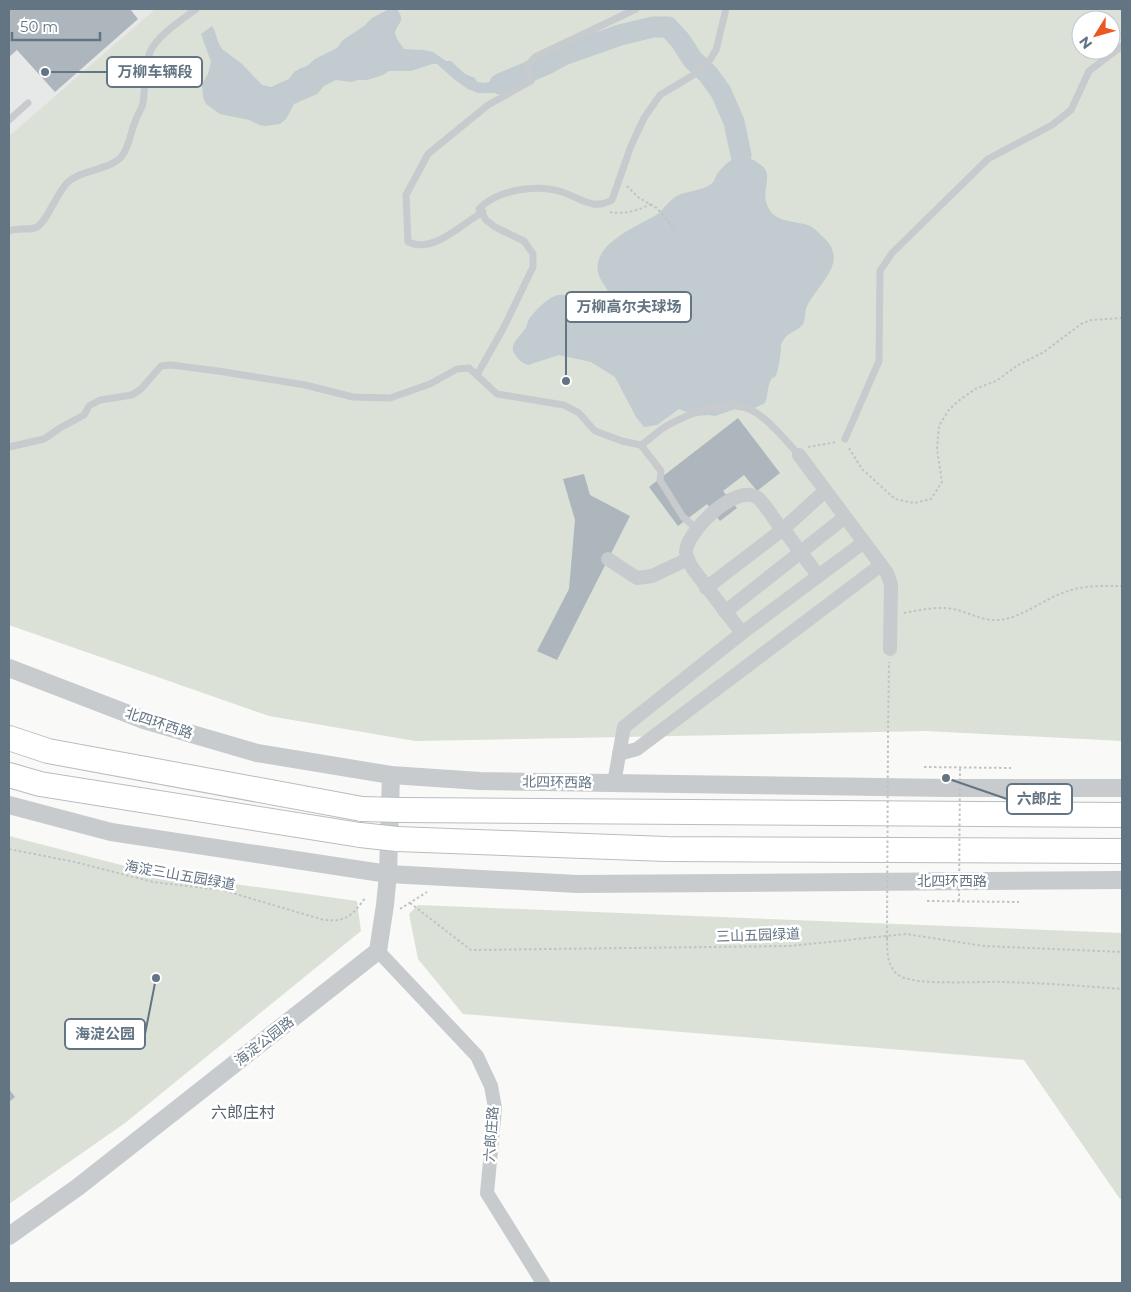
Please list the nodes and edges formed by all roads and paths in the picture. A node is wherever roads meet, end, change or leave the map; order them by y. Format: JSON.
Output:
{"nodes":[{"id":1,"x":196,"y":9,"type":"edge"},
{"id":2,"x":636,"y":9,"type":"edge"},
{"id":3,"x":726,"y":9,"type":"edge"},
{"id":4,"x":1122,"y":46,"type":"edge"},
{"id":5,"x":28,"y":103,"type":"dead end"},
{"id":6,"x":9,"y":120,"type":"edge"},
{"id":7,"x":620,"y":176,"type":"junction"},
{"id":8,"x":604,"y":204,"type":"junction"},
{"id":9,"x":652,"y":204,"type":"junction"},
{"id":10,"x":483,"y":212,"type":"junction"},
{"id":11,"x":9,"y":230,"type":"edge"},
{"id":12,"x":675,"y":230,"type":"dead end"},
{"id":13,"x":1122,"y":318,"type":"edge"},
{"id":14,"x":477,"y":375,"type":"junction"},
{"id":15,"x":845,"y":440,"type":"junction"},
{"id":16,"x":641,"y":445,"type":"junction"},
{"id":17,"x":9,"y":447,"type":"edge"},
{"id":18,"x":796,"y":452,"type":"junction"},
{"id":19,"x":825,"y":491,"type":"junction"},
{"id":20,"x":845,"y":517,"type":"junction"},
{"id":21,"x":697,"y":529,"type":"junction"},
{"id":22,"x":782,"y":530,"type":"junction"},
{"id":23,"x":864,"y":542,"type":"junction"},
{"id":24,"x":801,"y":552,"type":"junction"},
{"id":25,"x":608,"y":559,"type":"dead end"},
{"id":26,"x":688,"y":559,"type":"junction"},
{"id":27,"x":881,"y":565,"type":"junction"},
{"id":28,"x":817,"y":577,"type":"junction"},
{"id":29,"x":1122,"y":586,"type":"edge"},
{"id":30,"x":706,"y":588,"type":"junction"},
{"id":31,"x":725,"y":612,"type":"junction"},
{"id":32,"x":890,"y":615,"type":"junction"},
{"id":33,"x":742,"y":633,"type":"junction"},
{"id":34,"x":890,"y":649,"type":"joint"},
{"id":35,"x":9,"y":668,"type":"edge"},
{"id":36,"x":9,"y":728,"type":"edge"},
{"id":37,"x":9,"y":738,"type":"edge"},
{"id":38,"x":48,"y":751,"type":"junction"},
{"id":39,"x":619,"y":754,"type":"junction"},
{"id":40,"x":924,"y":767,"type":"dead end"},
{"id":41,"x":960,"y":767,"type":"junction"},
{"id":42,"x":1011,"y":768,"type":"dead end"},
{"id":43,"x":9,"y":775,"type":"edge"},
{"id":44,"x":391,"y":775,"type":"junction"},
{"id":45,"x":614,"y":783,"type":"junction"},
{"id":46,"x":1122,"y":788,"type":"edge"},
{"id":47,"x":9,"y":805,"type":"edge"},
{"id":48,"x":1122,"y":815,"type":"edge"},
{"id":49,"x":9,"y":849,"type":"edge"},
{"id":50,"x":1122,"y":851,"type":"edge"},
{"id":51,"x":388,"y":874,"type":"junction"},
{"id":52,"x":1122,"y":880,"type":"edge"},
{"id":53,"x":431,"y":889,"type":"dead end"},
{"id":54,"x":366,"y":897,"type":"dead end"},
{"id":55,"x":927,"y":901,"type":"dead end"},
{"id":56,"x":959,"y":901,"type":"junction"},
{"id":57,"x":1019,"y":902,"type":"dead end"},
{"id":58,"x":378,"y":951,"type":"junction"},
{"id":59,"x":1122,"y":952,"type":"edge"},
{"id":60,"x":1122,"y":989,"type":"edge"},
{"id":61,"x":9,"y":1236,"type":"edge"},
{"id":62,"x":543,"y":1283,"type":"edge"}],
"edges":[{"from":1,"to":11,"type":"lane"},
{"from":2,"to":10,"type":"lane"},
{"from":3,"to":7,"type":"lane"},
{"from":4,"to":15,"type":"lane"},
{"from":5,"to":6,"type":"lane"},
{"from":7,"to":8,"type":"lane"},
{"from":7,"to":9,"type":"path"},
{"from":8,"to":9,"type":"path"},
{"from":8,"to":10,"type":"lane"},
{"from":9,"to":12,"type":"path"},
{"from":10,"to":14,"type":"lane"},
{"from":13,"to":15,"type":"path"},
{"from":14,"to":16,"type":"lane"},
{"from":14,"to":17,"type":"lane"},
{"from":15,"to":18,"type":"path"},
{"from":16,"to":18,"type":"lane"},
{"from":16,"to":21,"type":"lane"},
{"from":18,"to":19,"type":"street"},
{"from":19,"to":20,"type":"street"},
{"from":19,"to":22,"type":"street"},
{"from":20,"to":23,"type":"street"},
{"from":20,"to":24,"type":"street"},
{"from":21,"to":22,"type":"street"},
{"from":21,"to":26,"type":"street"},
{"from":22,"to":24,"type":"street"},
{"from":22,"to":30,"type":"street"},
{"from":23,"to":27,"type":"street"},
{"from":23,"to":28,"type":"street"},
{"from":24,"to":28,"type":"street"},
{"from":24,"to":31,"type":"street"},
{"from":25,"to":26,"type":"street"},
{"from":26,"to":30,"type":"street"},
{"from":27,"to":32,"type":"street"},
{"from":27,"to":39,"type":"street"},
{"from":28,"to":33,"type":"street"},
{"from":29,"to":32,"type":"path"},
{"from":30,"to":31,"type":"street"},
{"from":31,"to":33,"type":"street"},
{"from":32,"to":34,"type":"street"},
{"from":33,"to":39,"type":"street"},
{"from":34,"to":60,"type":"path","bridge":true},
{"from":35,"to":44,"type":"street","name":"北四环西路"},
{"from":36,"to":38,"type":"highway"},
{"from":37,"to":38,"type":"highway","name":"北四环西路"},
{"from":38,"to":48,"type":"highway","name":"北四环西路","bridge":true},
{"from":39,"to":45,"type":"street"},
{"from":40,"to":41,"type":"path"},
{"from":41,"to":42,"type":"path"},
{"from":41,"to":56,"type":"path","bridge":true},
{"from":43,"to":50,"type":"highway","bridge":true},
{"from":44,"to":45,"type":"street","name":"北四环西路"},
{"from":44,"to":51,"type":"street"},
{"from":45,"to":46,"type":"street","name":"北四环西路"},
{"from":47,"to":51,"type":"street","name":"北四环西路"},
{"from":49,"to":54,"type":"path","name":"海淀三山五园绿道"},
{"from":51,"to":52,"type":"street","name":"北四环西路"},
{"from":51,"to":58,"type":"street"},
{"from":53,"to":59,"type":"path","name":"三山五园绿道"},
{"from":55,"to":56,"type":"path"},
{"from":56,"to":57,"type":"path"},
{"from":58,"to":61,"type":"street","name":"海淀公园路"},
{"from":58,"to":62,"type":"street","name":"六郎庄路"}]}
